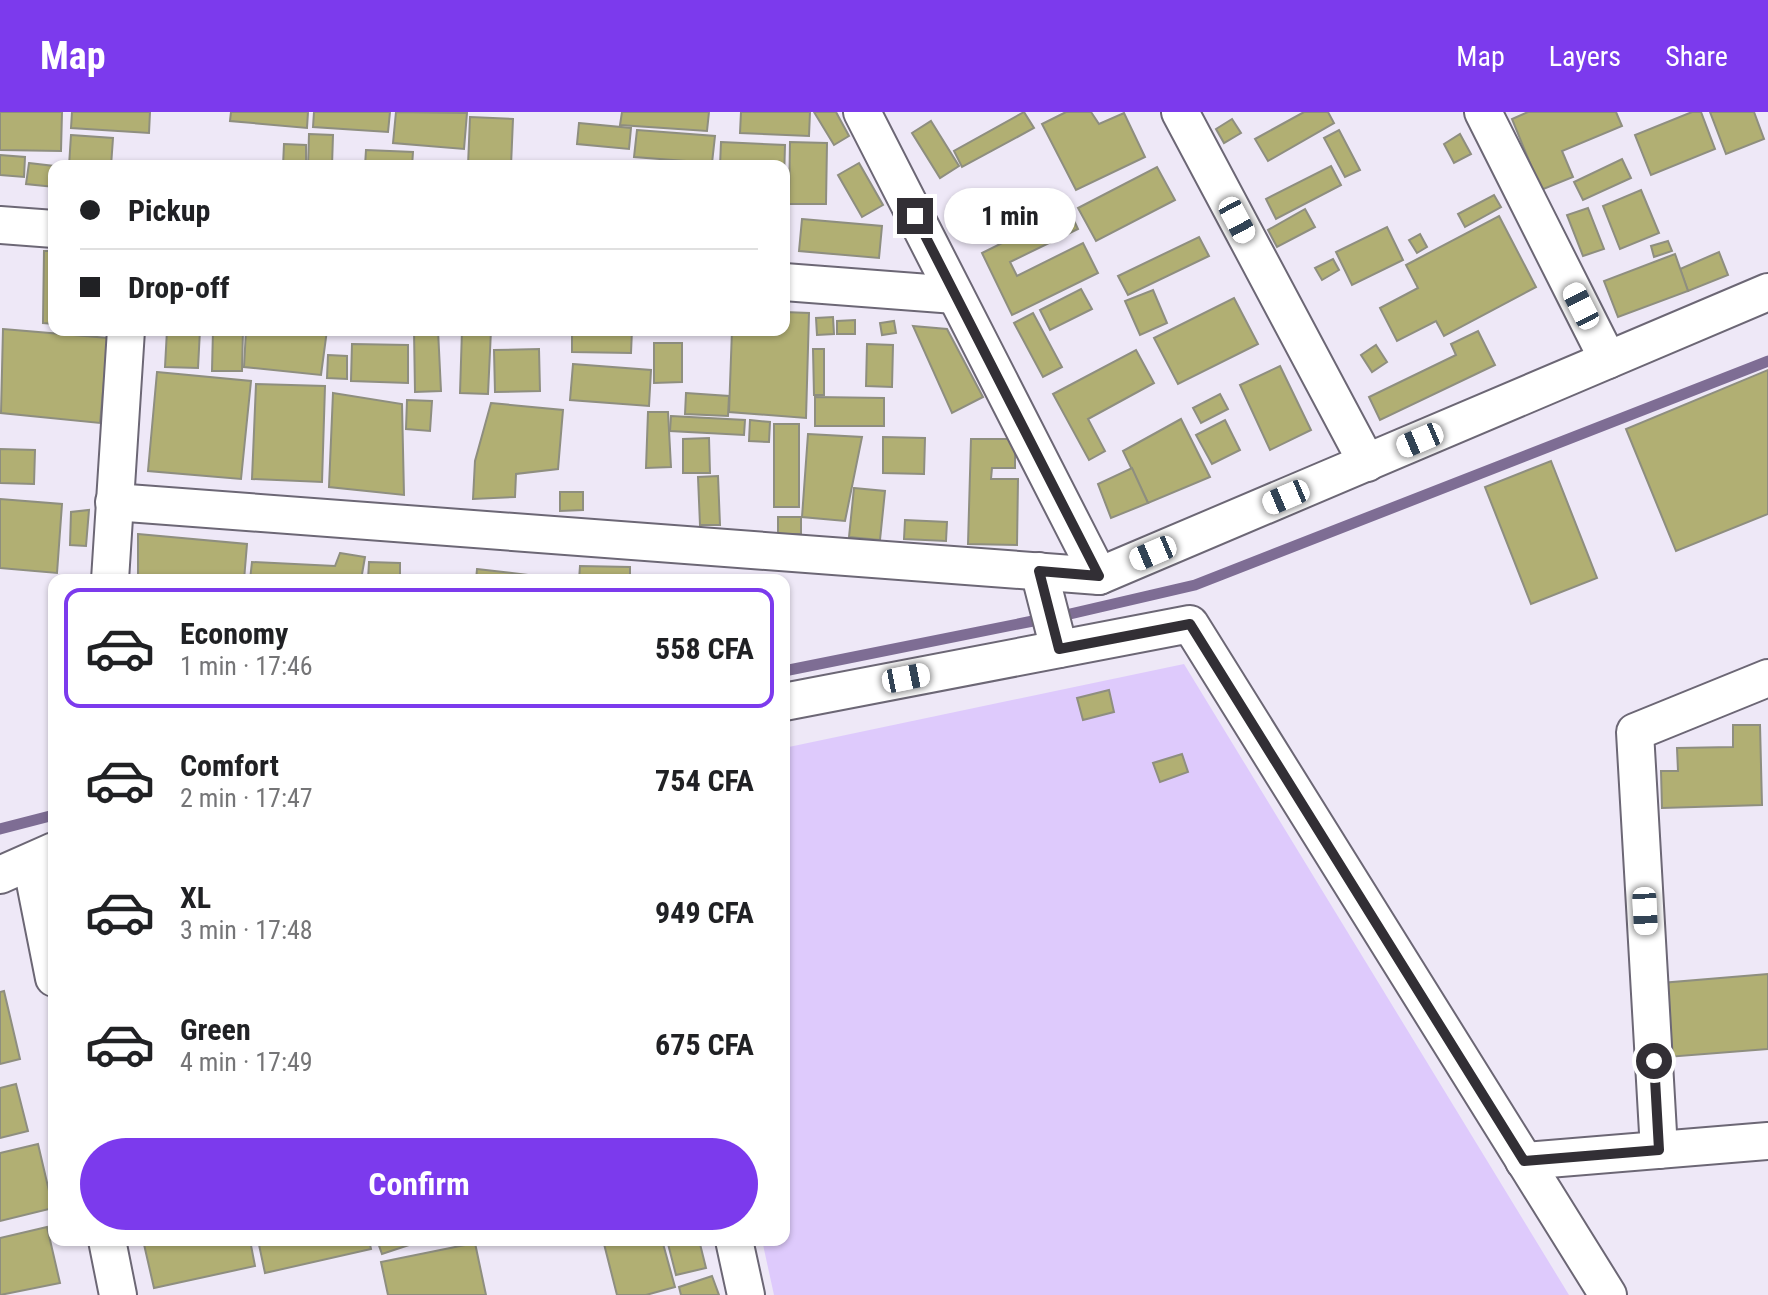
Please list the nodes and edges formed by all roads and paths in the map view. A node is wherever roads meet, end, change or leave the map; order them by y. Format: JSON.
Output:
{"nodes":[{"id":1,"x":862,"y":112,"type":"edge"},
{"id":2,"x":1180,"y":112,"type":"edge"},
{"id":3,"x":1489,"y":114,"type":"edge"},
{"id":4,"x":0,"y":225,"type":"edge"},
{"id":5,"x":48,"y":229,"type":"edge"},
{"id":6,"x":790,"y":282,"type":"edge"},
{"id":7,"x":1768,"y":292,"type":"edge"},
{"id":8,"x":955,"y":295,"type":"junction"},
{"id":9,"x":126,"y":336,"type":"edge"},
{"id":10,"x":1608,"y":360,"type":"junction"},
{"id":11,"x":1367,"y":463,"type":"junction"},
{"id":12,"x":114,"y":502,"type":"junction"},
{"id":13,"x":1039,"y":571,"type":"junction"},
{"id":14,"x":110,"y":574,"type":"edge"},
{"id":15,"x":1099,"y":576,"type":"junction"},
{"id":16,"x":1059,"y":649,"type":"junction"},
{"id":17,"x":1768,"y":678,"type":"edge"},
{"id":18,"x":790,"y":701,"type":"edge"},
{"id":19,"x":28,"y":863,"type":"edge"},
{"id":20,"x":48,"y":951,"type":"edge"},
{"id":21,"x":1768,"y":1141,"type":"edge"},
{"id":22,"x":1659,"y":1150,"type":"junction"},
{"id":23,"x":1524,"y":1161,"type":"junction"},
{"id":24,"x":108,"y":1246,"type":"edge"},
{"id":25,"x":735,"y":1246,"type":"edge"},
{"id":26,"x":118,"y":1295,"type":"edge"},
{"id":27,"x":746,"y":1295,"type":"edge"},
{"id":28,"x":1608,"y":1295,"type":"edge"}],
"edges":[{"from":1,"to":8,"type":"street"},
{"from":2,"to":11,"type":"street"},
{"from":3,"to":10,"type":"street"},
{"from":4,"to":5,"type":"street"},
{"from":6,"to":8,"type":"street"},
{"from":7,"to":10,"type":"street"},
{"from":8,"to":15,"type":"street"},
{"from":9,"to":12,"type":"street"},
{"from":10,"to":11,"type":"street"},
{"from":11,"to":15,"type":"street"},
{"from":12,"to":13,"type":"street"},
{"from":12,"to":14,"type":"street"},
{"from":13,"to":15,"type":"street"},
{"from":13,"to":16,"type":"street"},
{"from":16,"to":18,"type":"street"},
{"from":16,"to":23,"type":"street"},
{"from":17,"to":22,"type":"street"},
{"from":19,"to":20,"type":"street"},
{"from":21,"to":22,"type":"street"},
{"from":22,"to":23,"type":"street"},
{"from":23,"to":28,"type":"street"},
{"from":24,"to":26,"type":"street"},
{"from":25,"to":27,"type":"street"}]}
